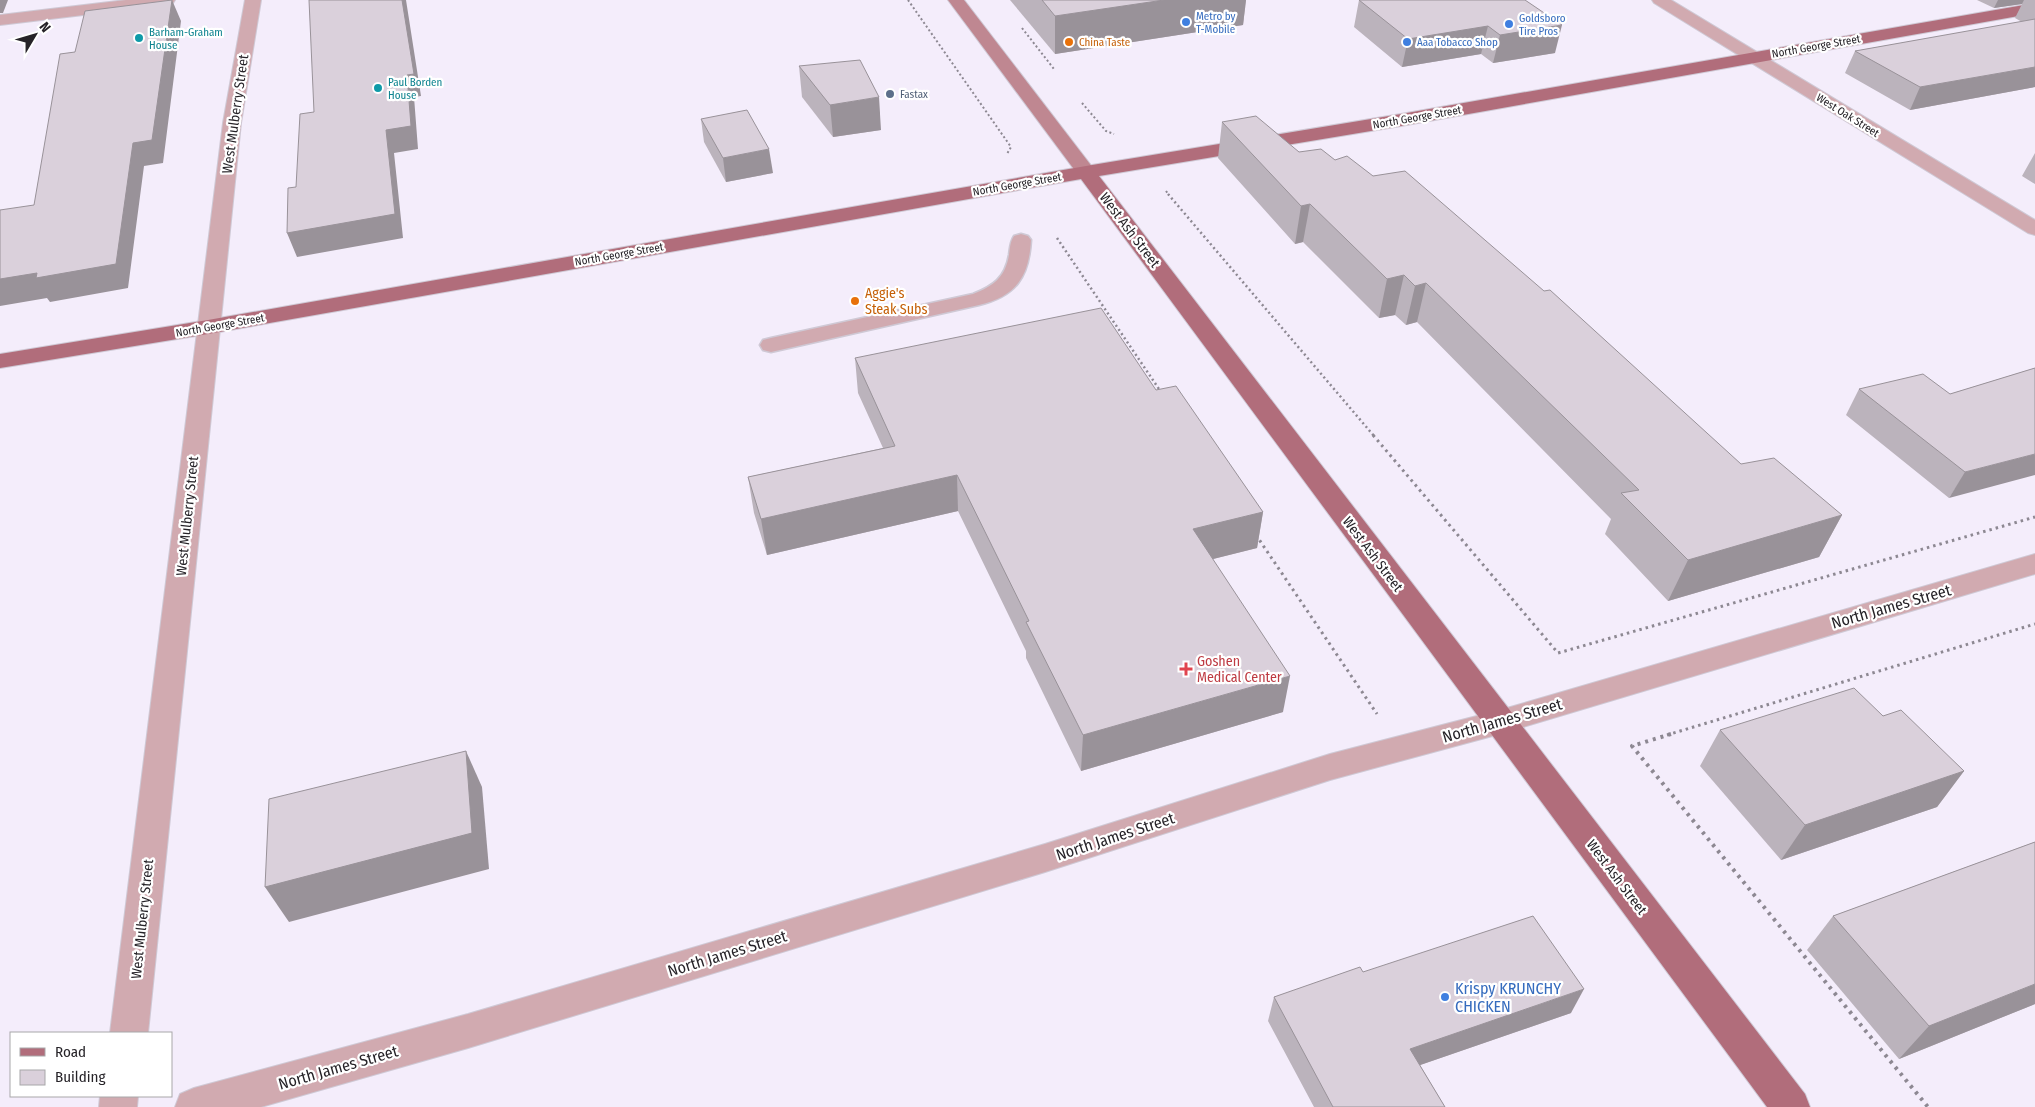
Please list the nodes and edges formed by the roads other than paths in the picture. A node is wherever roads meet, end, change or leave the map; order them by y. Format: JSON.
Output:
{"nodes":[{"id":1,"x":167,"y":0,"type":"edge"},
{"id":2,"x":253,"y":0,"type":"edge"},
{"id":3,"x":956,"y":0,"type":"edge"},
{"id":4,"x":1660,"y":0,"type":"edge"},
{"id":5,"x":2035,"y":8,"type":"edge"},
{"id":6,"x":0,"y":20,"type":"edge"},
{"id":7,"x":1755,"y":56,"type":"junction"},
{"id":8,"x":1086,"y":172,"type":"junction"},
{"id":9,"x":2035,"y":229,"type":"edge"},
{"id":10,"x":1021,"y":240,"type":"dead end"},
{"id":11,"x":208,"y":327,"type":"junction"},
{"id":12,"x":771,"y":345,"type":"dead end"},
{"id":13,"x":0,"y":361,"type":"edge"},
{"id":14,"x":2035,"y":564,"type":"edge"},
{"id":15,"x":1500,"y":722,"type":"junction"},
{"id":16,"x":129,"y":1032,"type":"edge"},
{"id":17,"x":194,"y":1107,"type":"edge"},
{"id":18,"x":1791,"y":1107,"type":"edge"}],
"edges":[{"from":1,"to":6,"type":"street"},
{"from":2,"to":11,"type":"street","name":"West Mulberry Street"},
{"from":3,"to":8,"type":"main road","name":"West Ash Street"},
{"from":4,"to":7,"type":"street","name":"West Oak Street"},
{"from":5,"to":7,"type":"main road","name":"North George Street"},
{"from":7,"to":8,"type":"main road","name":"North George Street"},
{"from":7,"to":9,"type":"street","name":"West Oak Street"},
{"from":8,"to":11,"type":"main road","name":"North George Street"},
{"from":8,"to":15,"type":"main road","name":"West Ash Street"},
{"from":10,"to":12,"type":"lane"},
{"from":11,"to":13,"type":"main road","name":"North George Street"},
{"from":11,"to":16,"type":"street","name":"West Mulberry Street"},
{"from":14,"to":15,"type":"street","name":"North James Street"},
{"from":15,"to":17,"type":"street","name":"North James Street"},
{"from":15,"to":18,"type":"main road","name":"West Ash Street"}]}
